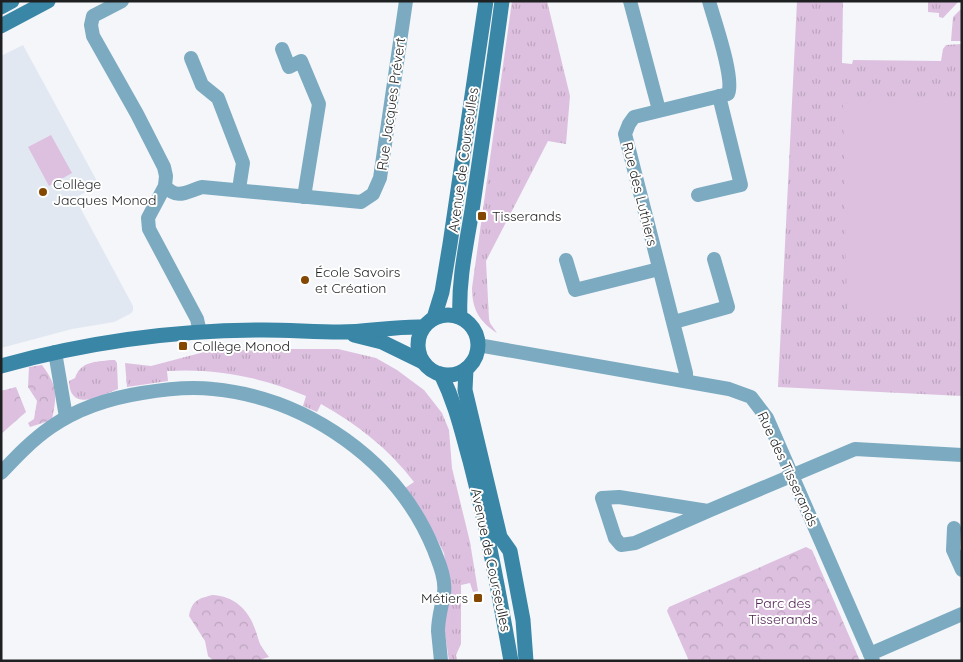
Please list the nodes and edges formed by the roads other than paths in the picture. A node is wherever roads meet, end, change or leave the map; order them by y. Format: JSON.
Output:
{"nodes":[{"id":1,"x":12,"y":1,"type":"edge"},
{"id":2,"x":48,"y":1,"type":"edge"},
{"id":3,"x":122,"y":1,"type":"edge"},
{"id":4,"x":406,"y":1,"type":"edge"},
{"id":5,"x":486,"y":1,"type":"edge"},
{"id":6,"x":503,"y":1,"type":"edge"},
{"id":7,"x":630,"y":1,"type":"edge"},
{"id":8,"x":709,"y":1,"type":"edge"},
{"id":9,"x":1,"y":7,"type":"edge"},
{"id":10,"x":1,"y":26,"type":"edge"},
{"id":11,"x":282,"y":49,"type":"dead end"},
{"id":12,"x":191,"y":58,"type":"dead end"},
{"id":13,"x":719,"y":96,"type":"junction"},
{"id":14,"x":659,"y":110,"type":"junction"},
{"id":15,"x":165,"y":186,"type":"junction"},
{"id":16,"x":239,"y":189,"type":"junction"},
{"id":17,"x":698,"y":196,"type":"dead end"},
{"id":18,"x":304,"y":197,"type":"junction"},
{"id":19,"x":714,"y":259,"type":"dead end"},
{"id":20,"x":566,"y":260,"type":"dead end"},
{"id":21,"x":659,"y":269,"type":"junction"},
{"id":22,"x":460,"y":317,"type":"junction"},
{"id":23,"x":429,"y":322,"type":"junction"},
{"id":24,"x":674,"y":322,"type":"junction"},
{"id":25,"x":200,"y":332,"type":"junction"},
{"id":26,"x":340,"y":332,"type":"junction"},
{"id":27,"x":478,"y":345,"type":"junction"},
{"id":28,"x":55,"y":352,"type":"junction"},
{"id":29,"x":423,"y":362,"type":"junction"},
{"id":30,"x":1,"y":366,"type":"edge"},
{"id":31,"x":466,"y":369,"type":"junction"},
{"id":32,"x":441,"y":374,"type":"junction"},
{"id":33,"x":686,"y":381,"type":"junction"},
{"id":34,"x":66,"y":418,"type":"junction"},
{"id":35,"x":962,"y":455,"type":"edge"},
{"id":36,"x":1,"y":473,"type":"edge"},
{"id":37,"x":793,"y":475,"type":"junction"},
{"id":38,"x":708,"y":511,"type":"junction"},
{"id":39,"x":954,"y":528,"type":"dead end"},
{"id":40,"x":962,"y":570,"type":"edge"},
{"id":41,"x":962,"y":614,"type":"edge"},
{"id":42,"x":872,"y":657,"type":"edge"},
{"id":43,"x":441,"y":661,"type":"edge"},
{"id":44,"x":511,"y":661,"type":"edge"},
{"id":45,"x":526,"y":661,"type":"edge"}],
"edges":[{"from":1,"to":9,"type":"main road"},
{"from":2,"to":10,"type":"main road"},
{"from":3,"to":15,"type":"street"},
{"from":4,"to":18,"type":"street","name":"Rue Jacques Prévert"},
{"from":5,"to":23,"type":"main road","name":"Avenue de Courseulles"},
{"from":6,"to":22,"type":"main road","name":"Avenue de Courseulles"},
{"from":7,"to":14,"type":"street"},
{"from":8,"to":13,"type":"street"},
{"from":11,"to":18,"type":"street"},
{"from":12,"to":16,"type":"street"},
{"from":13,"to":14,"type":"street","name":"Rue des Luthiers"},
{"from":13,"to":17,"type":"street"},
{"from":14,"to":21,"type":"street","name":"Rue des Luthiers"},
{"from":15,"to":16,"type":"street","name":"Rue Jacques Prévert"},
{"from":15,"to":25,"type":"street"},
{"from":16,"to":18,"type":"street","name":"Rue Jacques Prévert"},
{"from":19,"to":24,"type":"street"},
{"from":20,"to":21,"type":"street"},
{"from":21,"to":24,"type":"street","name":"Rue des Luthiers"},
{"from":22,"to":23,"type":"main road"},
{"from":22,"to":27,"type":"main road"},
{"from":23,"to":26,"type":"main road"},
{"from":23,"to":29,"type":"main road","name":"Avenue de Courseulles"},
{"from":24,"to":33,"type":"street","name":"Rue des Luthiers"},
{"from":25,"to":26,"type":"main road"},
{"from":25,"to":28,"type":"main road"},
{"from":26,"to":29,"type":"main road"},
{"from":27,"to":31,"type":"main road","name":"Avenue de Courseulles"},
{"from":27,"to":33,"type":"street","name":"Rue des Tisserands"},
{"from":28,"to":30,"type":"main road"},
{"from":28,"to":34,"type":"street"},
{"from":29,"to":32,"type":"main road"},
{"from":31,"to":32,"type":"main road"},
{"from":31,"to":45,"type":"main road","name":"Avenue de Courseulles"},
{"from":32,"to":44,"type":"main road","name":"Avenue de Courseulles"},
{"from":33,"to":37,"type":"street","name":"Rue des Tisserands"},
{"from":34,"to":36,"type":"street"},
{"from":34,"to":43,"type":"street"},
{"from":35,"to":37,"type":"street"},
{"from":37,"to":38,"type":"street"},
{"from":37,"to":42,"type":"street","name":"Rue des Tisserands"},
{"from":38,"to":38,"type":"street"},
{"from":39,"to":40,"type":"street"},
{"from":41,"to":42,"type":"street"}]}
